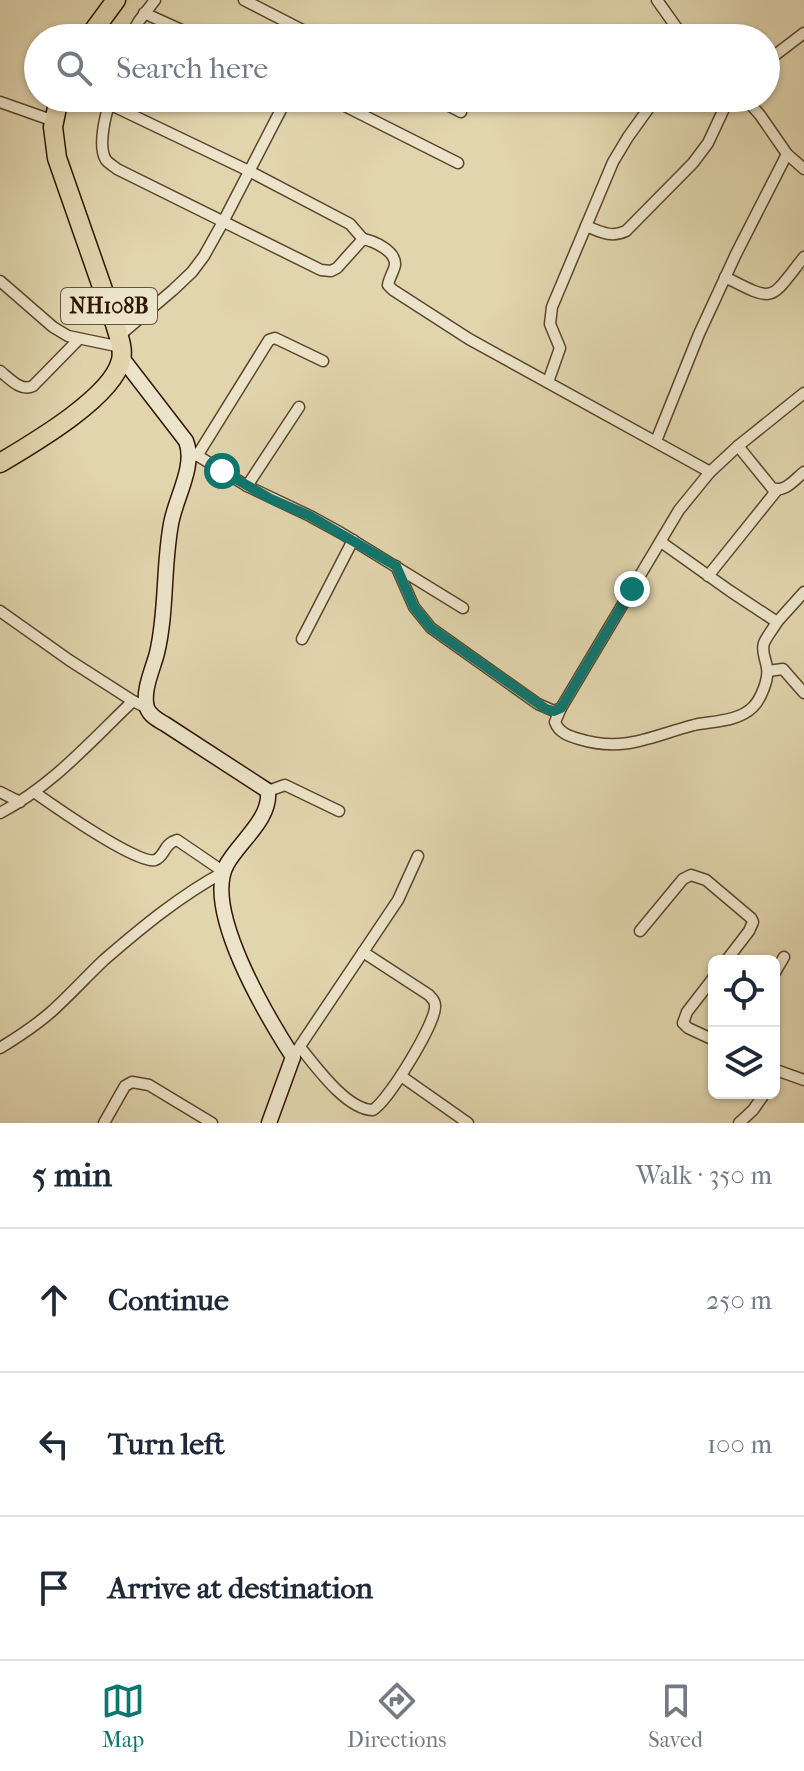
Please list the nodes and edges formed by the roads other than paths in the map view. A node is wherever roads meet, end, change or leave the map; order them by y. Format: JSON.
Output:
{"nodes":[{"id":1,"x":116,"y":0,"type":"edge"},
{"id":2,"x":155,"y":0,"type":"edge"},
{"id":3,"x":244,"y":0,"type":"edge"},
{"id":4,"x":657,"y":0,"type":"edge"},
{"id":5,"x":144,"y":13,"type":"junction"},
{"id":6,"x":98,"y":24,"type":"edge"},
{"id":7,"x":137,"y":24,"type":"edge"},
{"id":8,"x":168,"y":24,"type":"edge"},
{"id":9,"x":290,"y":24,"type":"edge"},
{"id":10,"x":674,"y":24,"type":"edge"},
{"id":11,"x":804,"y":33,"type":"edge"},
{"id":12,"x":780,"y":51,"type":"edge"},
{"id":13,"x":0,"y":102,"type":"edge"},
{"id":14,"x":24,"y":110,"type":"edge"},
{"id":15,"x":28,"y":112,"type":"edge"},
{"id":16,"x":56,"y":112,"type":"edge"},
{"id":17,"x":106,"y":112,"type":"edge"},
{"id":18,"x":132,"y":112,"type":"edge"},
{"id":19,"x":280,"y":112,"type":"edge"},
{"id":20,"x":357,"y":112,"type":"edge"},
{"id":21,"x":646,"y":112,"type":"edge"},
{"id":22,"x":722,"y":112,"type":"edge"},
{"id":23,"x":757,"y":112,"type":"edge"},
{"id":24,"x":54,"y":121,"type":"junction"},
{"id":25,"x":787,"y":154,"type":"junction"},
{"id":26,"x":458,"y":163,"type":"dead end"},
{"id":27,"x":804,"y":169,"type":"edge"},
{"id":28,"x":249,"y":171,"type":"junction"},
{"id":29,"x":223,"y":222,"type":"junction"},
{"id":30,"x":586,"y":226,"type":"junction"},
{"id":31,"x":363,"y":239,"type":"junction"},
{"id":32,"x":804,"y":257,"type":"edge"},
{"id":33,"x":725,"y":277,"type":"junction"},
{"id":34,"x":0,"y":281,"type":"edge"},
{"id":35,"x":79,"y":339,"type":"junction"},
{"id":36,"x":121,"y":347,"type":"junction"},
{"id":37,"x":323,"y":361,"type":"dead end"},
{"id":38,"x":0,"y":371,"type":"edge"},
{"id":39,"x":548,"y":382,"type":"junction"},
{"id":40,"x":804,"y":393,"type":"edge"},
{"id":41,"x":299,"y":407,"type":"dead end"},
{"id":42,"x":656,"y":441,"type":"junction"},
{"id":43,"x":738,"y":446,"type":"junction"},
{"id":44,"x":194,"y":453,"type":"junction"},
{"id":45,"x":0,"y":463,"type":"edge"},
{"id":46,"x":710,"y":472,"type":"junction"},
{"id":47,"x":804,"y":472,"type":"edge"},
{"id":48,"x":247,"y":486,"type":"junction"},
{"id":49,"x":777,"y":490,"type":"junction"},
{"id":50,"x":353,"y":540,"type":"junction"},
{"id":51,"x":661,"y":542,"type":"junction"},
{"id":52,"x":396,"y":566,"type":"junction"},
{"id":53,"x":708,"y":576,"type":"junction"},
{"id":54,"x":804,"y":592,"type":"edge"},
{"id":55,"x":463,"y":608,"type":"dead end"},
{"id":56,"x":1,"y":614,"type":"edge"},
{"id":57,"x":777,"y":622,"type":"junction"},
{"id":58,"x":302,"y":639,"type":"dead end"},
{"id":59,"x":768,"y":671,"type":"junction"},
{"id":60,"x":804,"y":693,"type":"edge"},
{"id":61,"x":133,"y":701,"type":"junction"},
{"id":62,"x":147,"y":708,"type":"junction"},
{"id":63,"x":561,"y":708,"type":"junction"},
{"id":64,"x":268,"y":791,"type":"junction"},
{"id":65,"x":0,"y":792,"type":"edge"},
{"id":66,"x":34,"y":792,"type":"junction"},
{"id":67,"x":20,"y":802,"type":"junction"},
{"id":68,"x":339,"y":811,"type":"dead end"},
{"id":69,"x":0,"y":813,"type":"edge"},
{"id":70,"x":418,"y":856,"type":"dead end"},
{"id":71,"x":224,"y":872,"type":"junction"},
{"id":72,"x":640,"y":931,"type":"dead end"},
{"id":73,"x":363,"y":952,"type":"junction"},
{"id":74,"x":731,"y":955,"type":"edge"},
{"id":75,"x":784,"y":957,"type":"dead end"},
{"id":76,"x":780,"y":964,"type":"edge"},
{"id":77,"x":708,"y":985,"type":"edge"},
{"id":78,"x":708,"y":1037,"type":"edge"},
{"id":79,"x":0,"y":1048,"type":"edge"},
{"id":80,"x":296,"y":1052,"type":"junction"},
{"id":81,"x":780,"y":1074,"type":"edge"},
{"id":82,"x":401,"y":1076,"type":"junction"},
{"id":83,"x":804,"y":1080,"type":"edge"},
{"id":84,"x":761,"y":1099,"type":"edge"},
{"id":85,"x":104,"y":1123,"type":"edge"},
{"id":86,"x":212,"y":1123,"type":"edge"},
{"id":87,"x":269,"y":1123,"type":"edge"},
{"id":88,"x":468,"y":1123,"type":"edge"},
{"id":89,"x":739,"y":1123,"type":"edge"}],
"edges":[{"from":1,"to":6,"type":"highway"},
{"from":2,"to":5,"type":"street"},
{"from":3,"to":9,"type":"street"},
{"from":4,"to":10,"type":"street"},
{"from":5,"to":7,"type":"street"},
{"from":5,"to":8,"type":"street"},
{"from":11,"to":12,"type":"street"},
{"from":13,"to":14,"type":"street"},
{"from":15,"to":24,"type":"street"},
{"from":16,"to":24,"type":"highway","number":"NH108B"},
{"from":17,"to":29,"type":"street"},
{"from":18,"to":28,"type":"street"},
{"from":19,"to":28,"type":"street"},
{"from":20,"to":26,"type":"street"},
{"from":21,"to":30,"type":"street"},
{"from":22,"to":30,"type":"street"},
{"from":23,"to":25,"type":"street"},
{"from":24,"to":36,"type":"highway","number":"NH108B"},
{"from":25,"to":27,"type":"street"},
{"from":25,"to":33,"type":"street"},
{"from":28,"to":29,"type":"street"},
{"from":28,"to":31,"type":"street"},
{"from":29,"to":31,"type":"street"},
{"from":29,"to":36,"type":"street"},
{"from":30,"to":39,"type":"street"},
{"from":31,"to":39,"type":"street"},
{"from":32,"to":33,"type":"street"},
{"from":33,"to":42,"type":"street"},
{"from":34,"to":35,"type":"street"},
{"from":35,"to":36,"type":"street"},
{"from":35,"to":38,"type":"street"},
{"from":36,"to":44,"type":"street"},
{"from":36,"to":45,"type":"highway","number":"NH108B"},
{"from":37,"to":44,"type":"street"},
{"from":39,"to":42,"type":"street"},
{"from":40,"to":43,"type":"street"},
{"from":41,"to":48,"type":"street"},
{"from":42,"to":46,"type":"street"},
{"from":43,"to":46,"type":"street"},
{"from":43,"to":49,"type":"street"},
{"from":44,"to":48,"type":"street"},
{"from":44,"to":62,"type":"street"},
{"from":46,"to":51,"type":"street"},
{"from":47,"to":49,"type":"street"},
{"from":48,"to":50,"type":"street"},
{"from":49,"to":53,"type":"street"},
{"from":50,"to":52,"type":"street"},
{"from":50,"to":58,"type":"street"},
{"from":51,"to":53,"type":"street"},
{"from":51,"to":63,"type":"street"},
{"from":52,"to":55,"type":"street"},
{"from":52,"to":63,"type":"street"},
{"from":53,"to":57,"type":"street"},
{"from":54,"to":57,"type":"street"},
{"from":56,"to":61,"type":"street"},
{"from":57,"to":59,"type":"street"},
{"from":59,"to":60,"type":"street"},
{"from":59,"to":63,"type":"street"},
{"from":61,"to":62,"type":"street"},
{"from":61,"to":66,"type":"street"},
{"from":62,"to":64,"type":"street"},
{"from":64,"to":68,"type":"street"},
{"from":64,"to":71,"type":"street"},
{"from":65,"to":67,"type":"street"},
{"from":66,"to":67,"type":"street"},
{"from":66,"to":71,"type":"street"},
{"from":67,"to":69,"type":"street"},
{"from":70,"to":73,"type":"street"},
{"from":71,"to":79,"type":"street"},
{"from":71,"to":80,"type":"street"},
{"from":72,"to":74,"type":"street"},
{"from":73,"to":80,"type":"street"},
{"from":73,"to":82,"type":"street"},
{"from":75,"to":76,"type":"street"},
{"from":77,"to":78,"type":"street"},
{"from":80,"to":82,"type":"street"},
{"from":80,"to":87,"type":"street"},
{"from":81,"to":83,"type":"street"},
{"from":82,"to":88,"type":"street"},
{"from":84,"to":89,"type":"street"},
{"from":85,"to":86,"type":"street"}]}
